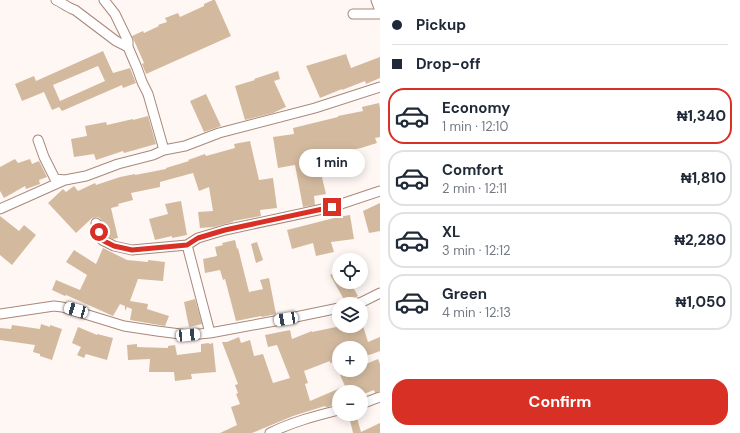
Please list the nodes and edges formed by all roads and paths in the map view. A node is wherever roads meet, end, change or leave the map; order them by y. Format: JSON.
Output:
{"nodes":[{"id":1,"x":56,"y":0,"type":"edge"},
{"id":2,"x":104,"y":0,"type":"edge"},
{"id":3,"x":376,"y":0,"type":"edge"},
{"id":4,"x":380,"y":12,"type":"edge"},
{"id":5,"x":353,"y":14,"type":"dead end"},
{"id":6,"x":128,"y":46,"type":"junction"},
{"id":7,"x":380,"y":87,"type":"edge"},
{"id":8,"x":38,"y":140,"type":"dead end"},
{"id":9,"x":164,"y":150,"type":"junction"},
{"id":10,"x":65,"y":180,"type":"junction"},
{"id":11,"x":380,"y":191,"type":"edge"},
{"id":12,"x":0,"y":209,"type":"edge"},
{"id":13,"x":96,"y":223,"type":"dead end"},
{"id":14,"x":187,"y":245,"type":"junction"},
{"id":15,"x":380,"y":292,"type":"edge"},
{"id":16,"x":368,"y":299,"type":"edge"},
{"id":17,"x":332,"y":309,"type":"edge"},
{"id":18,"x":0,"y":310,"type":"edge"},
{"id":19,"x":10,"y":312,"type":"junction"},
{"id":20,"x":0,"y":314,"type":"edge"},
{"id":21,"x":210,"y":333,"type":"junction"},
{"id":22,"x":380,"y":397,"type":"edge"},
{"id":23,"x":368,"y":401,"type":"edge"},
{"id":24,"x":332,"y":412,"type":"edge"},
{"id":25,"x":270,"y":433,"type":"edge"}],
"edges":[{"from":1,"to":6,"type":"street"},
{"from":2,"to":6,"type":"street"},
{"from":3,"to":4,"type":"street"},
{"from":4,"to":5,"type":"street"},
{"from":6,"to":9,"type":"street"},
{"from":7,"to":9,"type":"street"},
{"from":8,"to":10,"type":"street"},
{"from":9,"to":10,"type":"street"},
{"from":10,"to":12,"type":"street"},
{"from":11,"to":14,"type":"street"},
{"from":13,"to":14,"type":"street"},
{"from":14,"to":21,"type":"street"},
{"from":15,"to":16,"type":"street"},
{"from":17,"to":21,"type":"street"},
{"from":18,"to":19,"type":"street"},
{"from":19,"to":20,"type":"street"},
{"from":19,"to":21,"type":"street"},
{"from":22,"to":23,"type":"street"},
{"from":24,"to":25,"type":"street"}]}
